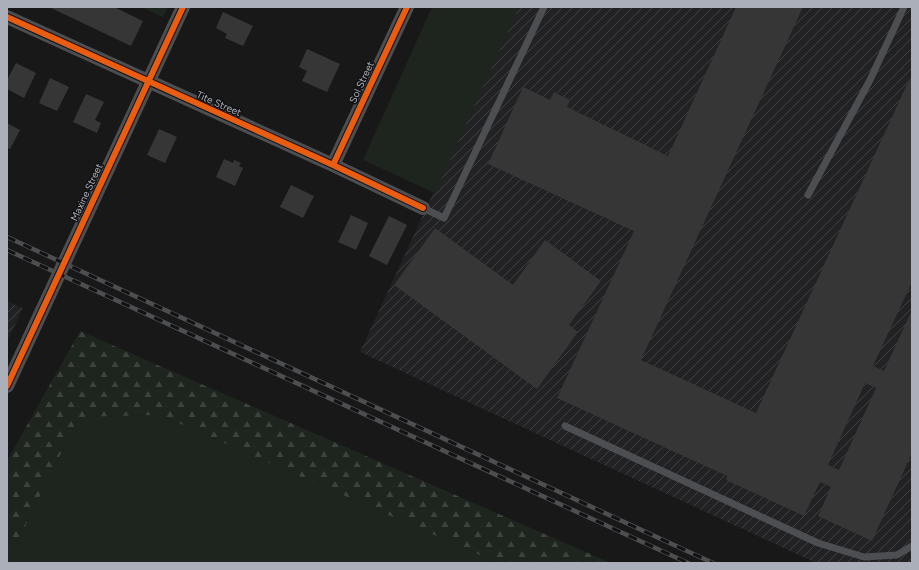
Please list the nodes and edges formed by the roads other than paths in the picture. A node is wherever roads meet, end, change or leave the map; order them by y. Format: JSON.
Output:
{"nodes":[{"id":1,"x":183,"y":7,"type":"edge"},
{"id":2,"x":407,"y":7,"type":"edge"},
{"id":3,"x":544,"y":7,"type":"edge"},
{"id":4,"x":904,"y":7,"type":"edge"},
{"id":5,"x":7,"y":17,"type":"edge"},
{"id":6,"x":148,"y":82,"type":"junction"},
{"id":7,"x":333,"y":165,"type":"junction"},
{"id":8,"x":808,"y":195,"type":"dead end"},
{"id":9,"x":423,"y":208,"type":"joint"},
{"id":10,"x":7,"y":386,"type":"edge"},
{"id":11,"x":565,"y":426,"type":"dead end"},
{"id":12,"x":912,"y":546,"type":"edge"}],
"edges":[{"from":1,"to":6,"type":"street","name":"Maxine Street"},
{"from":2,"to":7,"type":"street","name":"Sol Street"},
{"from":3,"to":9,"type":"lane"},
{"from":4,"to":8,"type":"lane"},
{"from":5,"to":6,"type":"street","name":"Tite Street"},
{"from":6,"to":7,"type":"street","name":"Tite Street"},
{"from":6,"to":10,"type":"street","name":"Maxine Street"},
{"from":7,"to":9,"type":"street","name":"Tite Street"},
{"from":11,"to":12,"type":"lane"}]}
